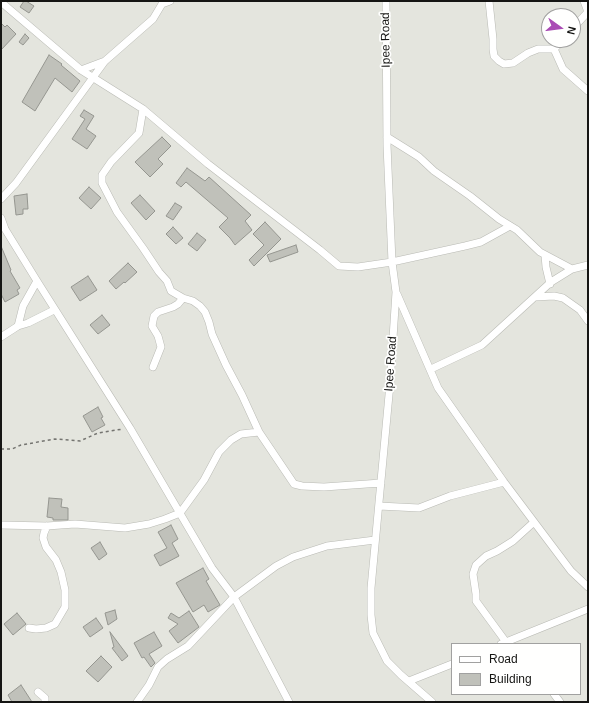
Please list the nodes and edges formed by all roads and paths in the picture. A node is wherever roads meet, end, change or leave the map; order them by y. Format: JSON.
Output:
{"nodes":[{"id":1,"x":170,"y":1,"type":"edge"},
{"id":2,"x":386,"y":1,"type":"edge"},
{"id":3,"x":489,"y":1,"type":"edge"},
{"id":4,"x":584,"y":1,"type":"edge"},
{"id":5,"x":1,"y":2,"type":"edge"},
{"id":6,"x":160,"y":2,"type":"edge"},
{"id":7,"x":588,"y":12,"type":"edge"},
{"id":8,"x":581,"y":19,"type":"edge"},
{"id":9,"x":554,"y":49,"type":"joint"},
{"id":10,"x":105,"y":61,"type":"junction"},
{"id":11,"x":81,"y":70,"type":"junction"},
{"id":12,"x":93,"y":77,"type":"junction"},
{"id":13,"x":588,"y":91,"type":"edge"},
{"id":14,"x":143,"y":109,"type":"junction"},
{"id":15,"x":387,"y":137,"type":"junction"},
{"id":16,"x":1,"y":199,"type":"edge"},
{"id":17,"x":1,"y":218,"type":"edge"},
{"id":18,"x":510,"y":226,"type":"junction"},
{"id":19,"x":545,"y":255,"type":"junction"},
{"id":20,"x":392,"y":262,"type":"junction"},
{"id":21,"x":588,"y":264,"type":"edge"},
{"id":22,"x":572,"y":269,"type":"junction"},
{"id":23,"x":37,"y":281,"type":"junction"},
{"id":24,"x":550,"y":284,"type":"junction"},
{"id":25,"x":396,"y":292,"type":"junction"},
{"id":26,"x":535,"y":297,"type":"junction"},
{"id":27,"x":182,"y":298,"type":"junction"},
{"id":28,"x":54,"y":310,"type":"junction"},
{"id":29,"x":588,"y":321,"type":"edge"},
{"id":30,"x":18,"y":326,"type":"junction"},
{"id":31,"x":1,"y":337,"type":"edge"},
{"id":32,"x":153,"y":367,"type":"dead end"},
{"id":33,"x":431,"y":369,"type":"junction"},
{"id":34,"x":130,"y":428,"type":"junction"},
{"id":35,"x":258,"y":432,"type":"junction"},
{"id":36,"x":1,"y":449,"type":"edge"},
{"id":37,"x":504,"y":482,"type":"junction"},
{"id":38,"x":381,"y":483,"type":"junction"},
{"id":39,"x":379,"y":506,"type":"junction"},
{"id":40,"x":180,"y":513,"type":"junction"},
{"id":41,"x":534,"y":522,"type":"junction"},
{"id":42,"x":1,"y":525,"type":"edge"},
{"id":43,"x":47,"y":526,"type":"junction"},
{"id":44,"x":375,"y":540,"type":"junction"},
{"id":45,"x":588,"y":587,"type":"edge"},
{"id":46,"x":234,"y":596,"type":"junction"},
{"id":47,"x":588,"y":609,"type":"edge"},
{"id":48,"x":29,"y":628,"type":"dead end"},
{"id":49,"x":516,"y":641,"type":"edge"},
{"id":50,"x":504,"y":643,"type":"edge"},
{"id":51,"x":451,"y":664,"type":"edge"},
{"id":52,"x":408,"y":682,"type":"junction"},
{"id":53,"x":38,"y":692,"type":"dead end"},
{"id":54,"x":45,"y":702,"type":"edge"},
{"id":55,"x":137,"y":702,"type":"edge"},
{"id":56,"x":289,"y":702,"type":"edge"},
{"id":57,"x":432,"y":702,"type":"edge"}],
"edges":[{"from":1,"to":6,"type":"street"},
{"from":2,"to":15,"type":"street","name":"Ipee Road"},
{"from":3,"to":9,"type":"street"},
{"from":4,"to":7,"type":"street"},
{"from":5,"to":11,"type":"street"},
{"from":6,"to":10,"type":"street"},
{"from":7,"to":8,"type":"street"},
{"from":9,"to":13,"type":"street"},
{"from":10,"to":11,"type":"street"},
{"from":10,"to":12,"type":"street"},
{"from":11,"to":12,"type":"street"},
{"from":12,"to":14,"type":"street"},
{"from":12,"to":16,"type":"street"},
{"from":14,"to":20,"type":"street"},
{"from":14,"to":27,"type":"street"},
{"from":15,"to":18,"type":"street"},
{"from":15,"to":20,"type":"street","name":"Ipee Road"},
{"from":17,"to":23,"type":"street"},
{"from":18,"to":19,"type":"street"},
{"from":18,"to":20,"type":"street"},
{"from":19,"to":22,"type":"street"},
{"from":19,"to":24,"type":"street"},
{"from":20,"to":25,"type":"street","name":"Ipee Road"},
{"from":21,"to":22,"type":"street"},
{"from":22,"to":24,"type":"street"},
{"from":23,"to":28,"type":"street"},
{"from":23,"to":30,"type":"street"},
{"from":24,"to":26,"type":"street"},
{"from":25,"to":33,"type":"street"},
{"from":25,"to":38,"type":"street","name":"Ipee Road"},
{"from":26,"to":29,"type":"street"},
{"from":26,"to":33,"type":"street"},
{"from":27,"to":32,"type":"street"},
{"from":27,"to":35,"type":"street"},
{"from":28,"to":30,"type":"street"},
{"from":28,"to":34,"type":"street"},
{"from":30,"to":31,"type":"street"},
{"from":33,"to":37,"type":"street"},
{"from":34,"to":36,"type":"path"},
{"from":34,"to":40,"type":"street"},
{"from":35,"to":38,"type":"street"},
{"from":35,"to":40,"type":"street"},
{"from":37,"to":39,"type":"street"},
{"from":37,"to":41,"type":"street"},
{"from":38,"to":39,"type":"street","name":"Ipee Road"},
{"from":39,"to":44,"type":"street","name":"Ipee Road"},
{"from":40,"to":43,"type":"street"},
{"from":40,"to":46,"type":"street"},
{"from":41,"to":45,"type":"street"},
{"from":41,"to":50,"type":"street"},
{"from":42,"to":43,"type":"street"},
{"from":43,"to":48,"type":"street"},
{"from":44,"to":46,"type":"street"},
{"from":44,"to":52,"type":"street","name":"Ipee Road"},
{"from":46,"to":55,"type":"street"},
{"from":46,"to":56,"type":"street"},
{"from":47,"to":49,"type":"street"},
{"from":49,"to":50,"type":"street"},
{"from":51,"to":52,"type":"street"},
{"from":52,"to":57,"type":"street","name":"Ipee Road"},
{"from":53,"to":54,"type":"street"}]}
